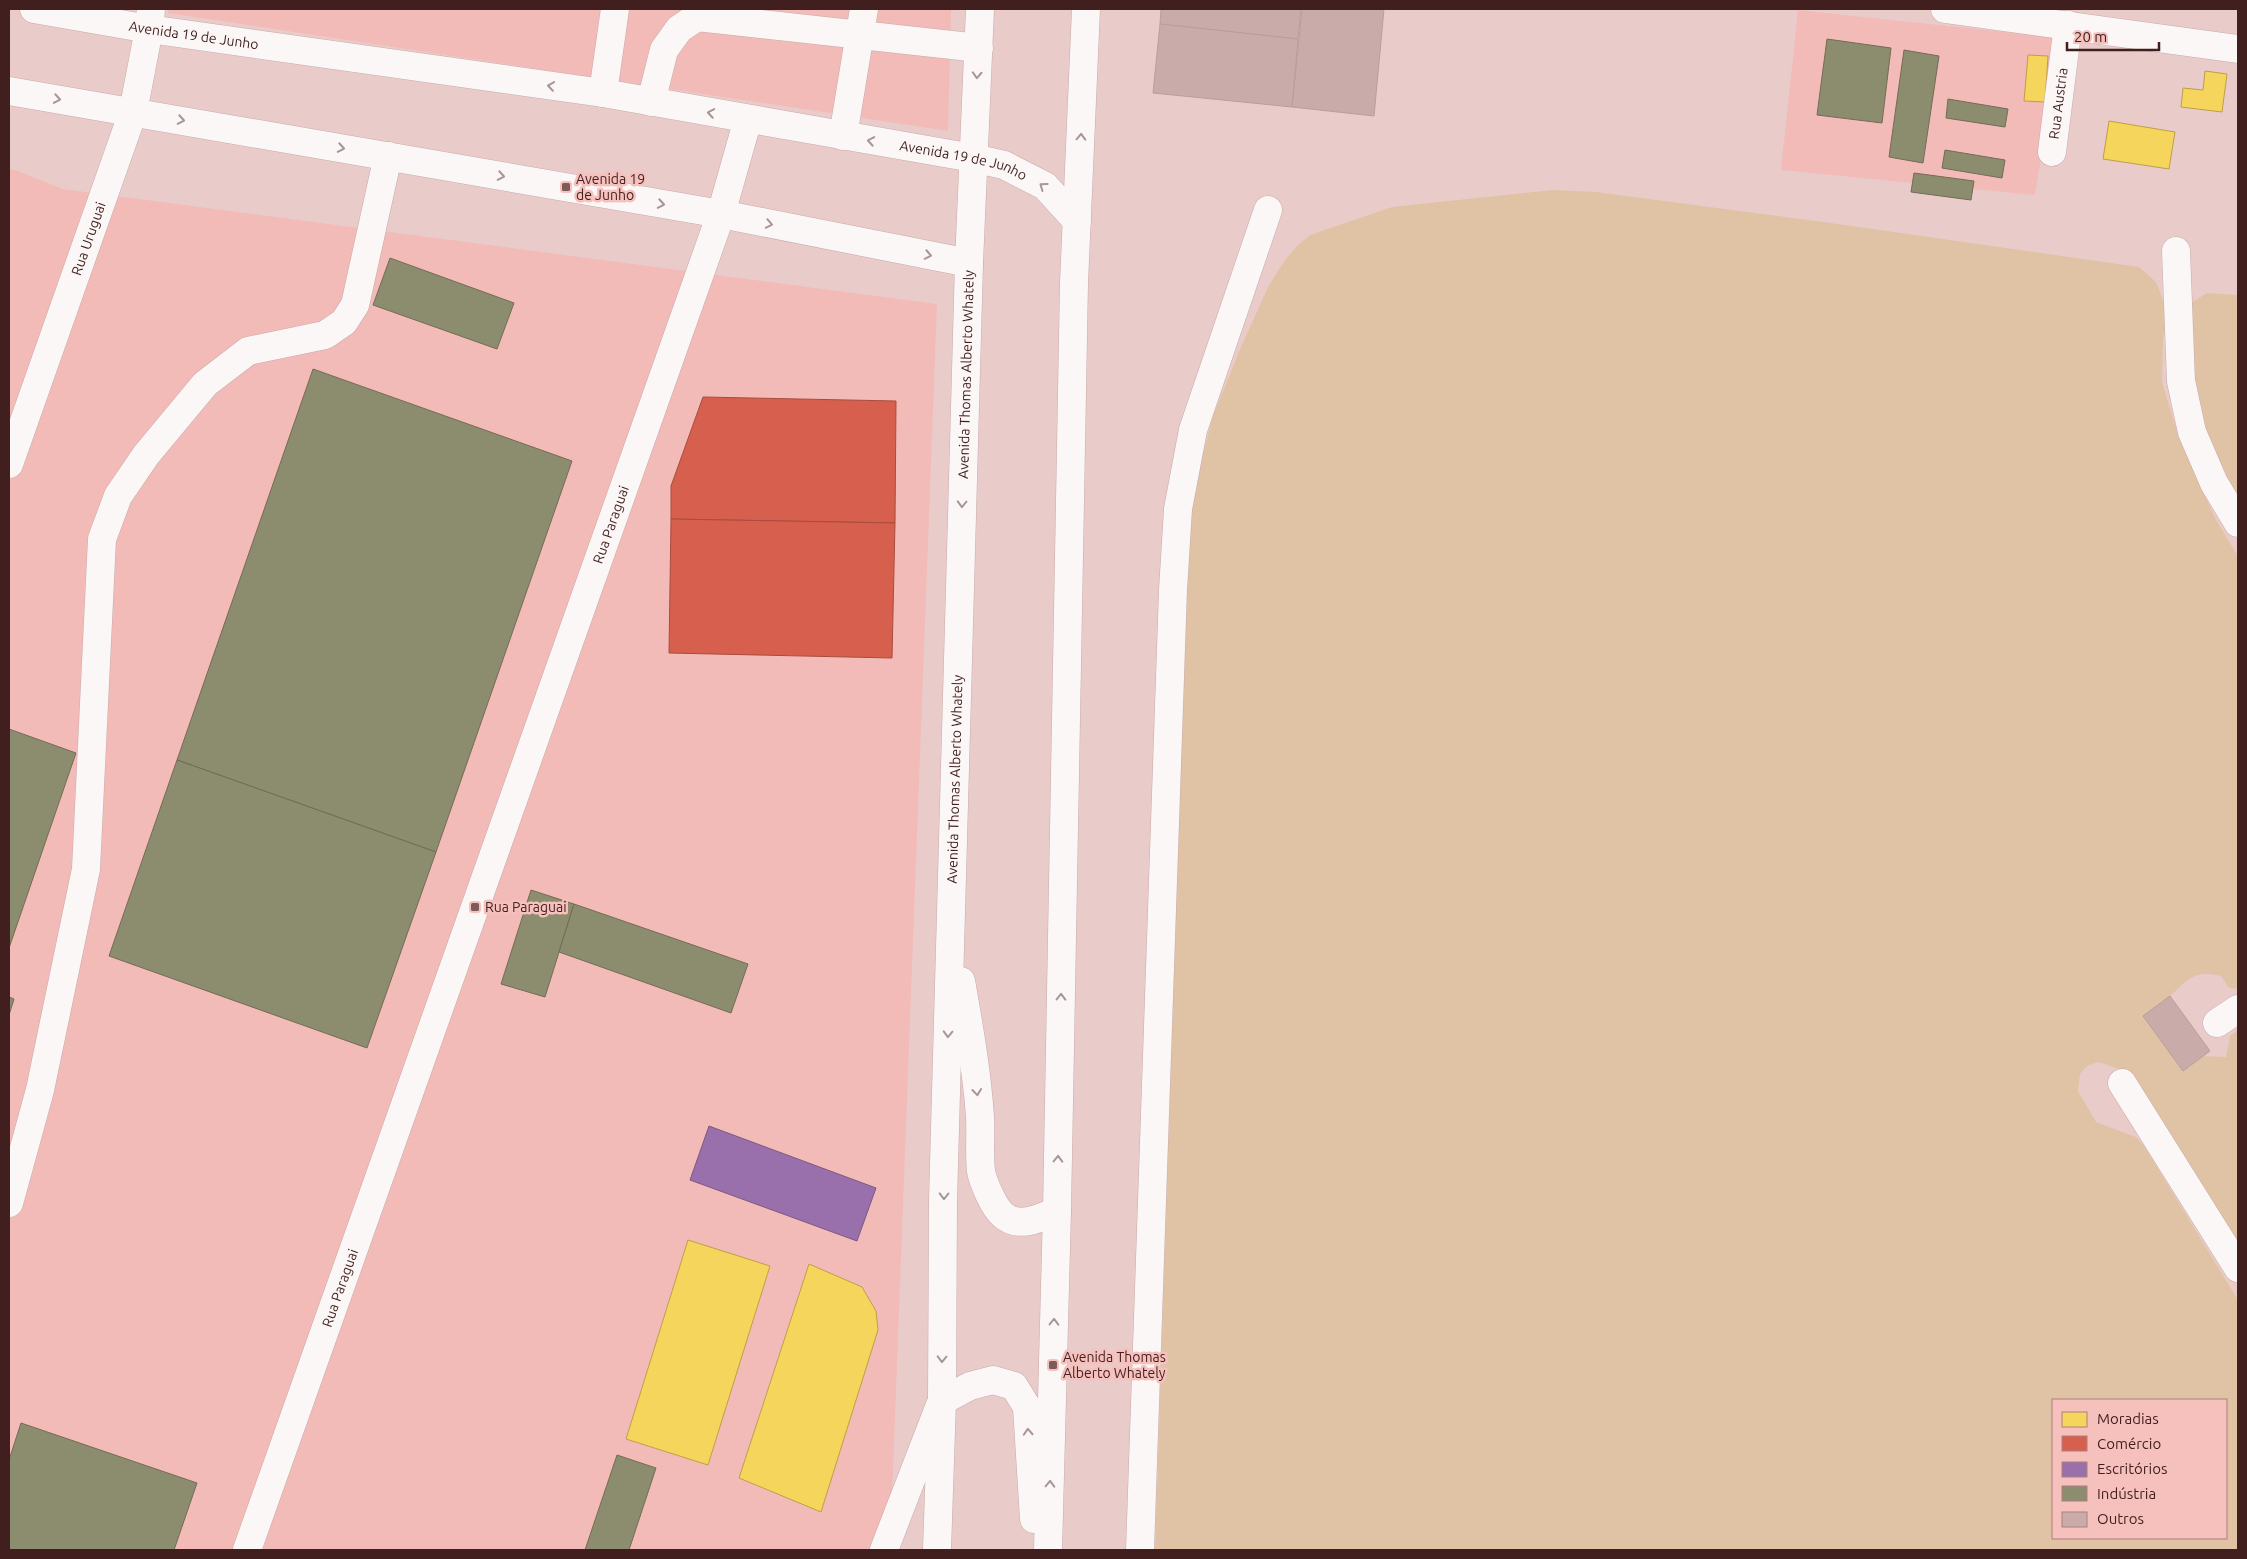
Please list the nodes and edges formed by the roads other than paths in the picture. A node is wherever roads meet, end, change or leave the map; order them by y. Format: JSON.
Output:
{"nodes":[{"id":1,"x":34,"y":9,"type":"edge"},
{"id":2,"x":615,"y":9,"type":"edge"},
{"id":3,"x":980,"y":9,"type":"edge"},
{"id":4,"x":1086,"y":9,"type":"edge"},
{"id":5,"x":1945,"y":9,"type":"edge"},
{"id":6,"x":150,"y":19,"type":"edge"},
{"id":7,"x":862,"y":22,"type":"edge"},
{"id":8,"x":2068,"y":25,"type":"junction"},
{"id":9,"x":979,"y":48,"type":"junction"},
{"id":10,"x":2238,"y":48,"type":"edge"},
{"id":11,"x":9,"y":91,"type":"edge"},
{"id":12,"x":603,"y":93,"type":"junction"},
{"id":13,"x":651,"y":102,"type":"junction"},
{"id":14,"x":133,"y":112,"type":"junction"},
{"id":15,"x":748,"y":119,"type":"junction"},
{"id":16,"x":843,"y":136,"type":"junction"},
{"id":17,"x":2052,"y":152,"type":"dead end"},
{"id":18,"x":388,"y":156,"type":"junction"},
{"id":19,"x":973,"y":158,"type":"junction"},
{"id":20,"x":1268,"y":210,"type":"dead end"},
{"id":21,"x":721,"y":214,"type":"junction"},
{"id":22,"x":1077,"y":221,"type":"junction"},
{"id":23,"x":2176,"y":250,"type":"dead end"},
{"id":24,"x":969,"y":263,"type":"junction"},
{"id":25,"x":16,"y":422,"type":"edge"},
{"id":26,"x":9,"y":464,"type":"edge"},
{"id":27,"x":2238,"y":522,"type":"edge"},
{"id":28,"x":951,"y":923,"type":"junction"},
{"id":29,"x":2122,"y":1083,"type":"dead end"},
{"id":30,"x":9,"y":1203,"type":"edge"},
{"id":31,"x":1057,"y":1211,"type":"junction"},
{"id":32,"x":2238,"y":1268,"type":"edge"},
{"id":33,"x":942,"y":1401,"type":"junction"},
{"id":34,"x":247,"y":1550,"type":"edge"},
{"id":35,"x":884,"y":1550,"type":"edge"},
{"id":36,"x":937,"y":1550,"type":"edge"},
{"id":37,"x":1038,"y":1550,"type":"edge"},
{"id":38,"x":1048,"y":1550,"type":"edge"},
{"id":39,"x":1140,"y":1550,"type":"edge"}],
"edges":[{"from":1,"to":6,"type":"street","name":"Avenida 19 de Junho"},
{"from":2,"to":12,"type":"street"},
{"from":3,"to":9,"type":"street","name":"Avenida Thomas Alberto Whately"},
{"from":22,"to":4,"type":"street","one_way":true},
{"from":5,"to":8,"type":"street"},
{"from":12,"to":6,"type":"street","name":"Avenida 19 de Junho","one_way":true},
{"from":6,"to":14,"type":"street","name":"Rua Uruguai"},
{"from":7,"to":9,"type":"street"},
{"from":7,"to":13,"type":"street"},
{"from":7,"to":16,"type":"street"},
{"from":8,"to":10,"type":"street"},
{"from":8,"to":17,"type":"street","name":"Rua Austria"},
{"from":9,"to":19,"type":"street","name":"Avenida Thomas Alberto Whately","one_way":true},
{"from":11,"to":14,"type":"street","one_way":true},
{"from":12,"to":13,"type":"street","name":"Avenida 19 de Junho"},
{"from":15,"to":13,"type":"street","name":"Avenida 19 de Junho","one_way":true},
{"from":14,"to":18,"type":"street","one_way":true},
{"from":14,"to":25,"type":"street","name":"Rua Uruguai"},
{"from":15,"to":16,"type":"street","name":"Avenida 19 de Junho"},
{"from":15,"to":21,"type":"street","name":"Rua Paraguai"},
{"from":19,"to":16,"type":"street","name":"Avenida 19 de Junho","one_way":true},
{"from":18,"to":21,"type":"street","one_way":true},
{"from":18,"to":30,"type":"street"},
{"from":22,"to":19,"type":"street","name":"Avenida 19 de Junho","one_way":true},
{"from":19,"to":24,"type":"street","name":"Avenida Thomas Alberto Whately"},
{"from":20,"to":39,"type":"street"},
{"from":21,"to":24,"type":"street","one_way":true},
{"from":21,"to":34,"type":"street","name":"Rua Paraguai"},
{"from":31,"to":22,"type":"street","one_way":true},
{"from":23,"to":27,"type":"street"},
{"from":24,"to":28,"type":"street","name":"Avenida Thomas Alberto Whately","one_way":true},
{"from":25,"to":26,"type":"street","name":"Rua Uruguai"},
{"from":28,"to":31,"type":"street","one_way":true},
{"from":28,"to":33,"type":"street","name":"Avenida Thomas Alberto Whately","one_way":true},
{"from":29,"to":32,"type":"street"},
{"from":38,"to":31,"type":"street","one_way":true},
{"from":33,"to":35,"type":"street"},
{"from":33,"to":36,"type":"street","name":"Avenida Thomas Alberto Whately"},
{"from":37,"to":33,"type":"street","one_way":true}]}
